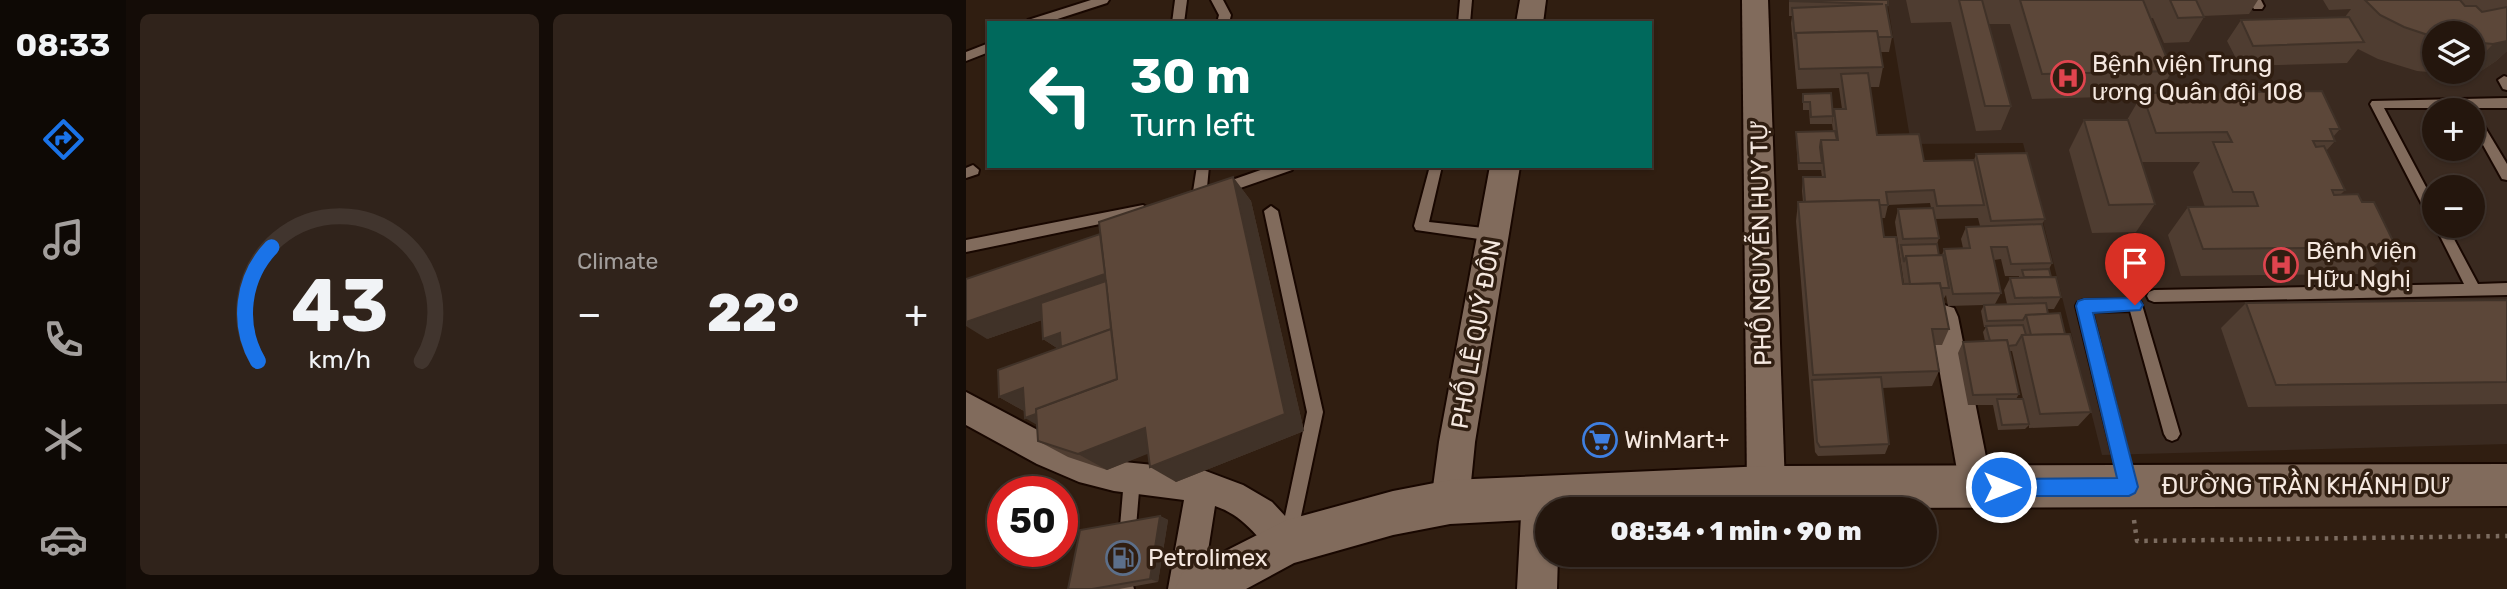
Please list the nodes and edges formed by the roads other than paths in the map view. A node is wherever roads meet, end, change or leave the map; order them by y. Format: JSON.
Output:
{"nodes":[{"id":1,"x":1103,"y":0,"type":"edge"},
{"id":2,"x":1181,"y":0,"type":"edge"},
{"id":3,"x":1217,"y":0,"type":"edge"},
{"id":4,"x":1466,"y":0,"type":"edge"},
{"id":5,"x":1533,"y":0,"type":"edge"},
{"id":6,"x":1755,"y":0,"type":"edge"},
{"id":7,"x":1038,"y":21,"type":"edge"},
{"id":8,"x":1178,"y":21,"type":"edge"},
{"id":9,"x":1223,"y":21,"type":"edge"},
{"id":10,"x":1464,"y":21,"type":"edge"},
{"id":11,"x":1529,"y":21,"type":"edge"},
{"id":12,"x":987,"y":48,"type":"edge"},
{"id":13,"x":966,"y":57,"type":"edge"},
{"id":14,"x":2507,"y":103,"type":"edge"},
{"id":15,"x":2485,"y":105,"type":"edge"},
{"id":16,"x":2422,"y":106,"type":"edge"},
{"id":17,"x":2485,"y":137,"type":"edge"},
{"id":18,"x":1202,"y":168,"type":"edge"},
{"id":19,"x":1280,"y":168,"type":"edge"},
{"id":20,"x":1436,"y":168,"type":"edge"},
{"id":21,"x":1505,"y":168,"type":"edge"},
{"id":22,"x":2507,"y":175,"type":"edge"},
{"id":23,"x":2422,"y":192,"type":"edge"},
{"id":24,"x":1158,"y":207,"type":"edge"},
{"id":25,"x":1271,"y":211,"type":"dead end"},
{"id":26,"x":1493,"y":235,"type":"junction"},
{"id":27,"x":2446,"y":238,"type":"edge"},
{"id":28,"x":966,"y":246,"type":"edge"},
{"id":29,"x":2507,"y":289,"type":"edge"},
{"id":30,"x":2474,"y":290,"type":"junction"},
{"id":31,"x":2154,"y":296,"type":"dead end"},
{"id":32,"x":1944,"y":317,"type":"edge"},
{"id":33,"x":966,"y":407,"type":"edge"},
{"id":34,"x":2172,"y":435,"type":"dead end"},
{"id":35,"x":1132,"y":479,"type":"junction"},
{"id":36,"x":1203,"y":485,"type":"junction"},
{"id":37,"x":2507,"y":485,"type":"edge"},
{"id":38,"x":1766,"y":486,"type":"junction"},
{"id":39,"x":1976,"y":487,"type":"junction"},
{"id":40,"x":2129,"y":487,"type":"junction"},
{"id":41,"x":1560,"y":497,"type":"edge"},
{"id":42,"x":1535,"y":498,"type":"edge"},
{"id":43,"x":1450,"y":502,"type":"junction"},
{"id":44,"x":1128,"y":527,"type":"edge"},
{"id":45,"x":1287,"y":544,"type":"junction"},
{"id":46,"x":1538,"y":567,"type":"edge"},
{"id":47,"x":1185,"y":589,"type":"edge"},
{"id":48,"x":1198,"y":589,"type":"edge"},
{"id":49,"x":1537,"y":589,"type":"edge"}],
"edges":[{"from":1,"to":7,"type":"lane"},
{"from":2,"to":8,"type":"lane"},
{"from":3,"to":9,"type":"lane"},
{"from":4,"to":10,"type":"lane"},
{"from":5,"to":11,"type":"street"},
{"from":6,"to":38,"type":"street","name":"PHỐ NGUYỄN HUY TỰ"},
{"from":12,"to":13,"type":"lane"},
{"from":14,"to":15,"type":"lane"},
{"from":16,"to":23,"type":"lane"},
{"from":17,"to":22,"type":"lane"},
{"from":18,"to":19,"type":"lane"},
{"from":20,"to":26,"type":"lane"},
{"from":21,"to":26,"type":"street","name":"PHỐ LÊ QUÝ ĐÔN"},
{"from":24,"to":28,"type":"lane"},
{"from":25,"to":45,"type":"lane"},
{"from":26,"to":43,"type":"street","name":"PHỐ LÊ QUÝ ĐÔN"},
{"from":27,"to":30,"type":"lane"},
{"from":29,"to":30,"type":"lane"},
{"from":30,"to":31,"type":"lane"},
{"from":32,"to":39,"type":"street"},
{"from":33,"to":35,"type":"street"},
{"from":34,"to":40,"type":"lane"},
{"from":35,"to":36,"type":"street"},
{"from":35,"to":44,"type":"lane"},
{"from":36,"to":45,"type":"street"},
{"from":36,"to":47,"type":"street"},
{"from":37,"to":40,"type":"main road","name":"ĐƯỜNG TRẦN KHÁNH DƯ"},
{"from":38,"to":39,"type":"main road","name":"ĐƯỜNG TRẦN KHÁNH DƯ"},
{"from":38,"to":41,"type":"main road","name":"ĐƯỜNG TRẦN KHÁNH DƯ"},
{"from":39,"to":40,"type":"main road","name":"ĐƯỜNG TRẦN KHÁNH DƯ"},
{"from":42,"to":43,"type":"main road","name":"ĐƯỜNG TRẦN KHÁNH DƯ"},
{"from":43,"to":45,"type":"main road","name":"ĐƯỜNG TRẦN KHÁNH DƯ"},
{"from":45,"to":48,"type":"main road","name":"ĐƯỜNG TRẦN KHÁNH DƯ"},
{"from":46,"to":49,"type":"street"}]}
